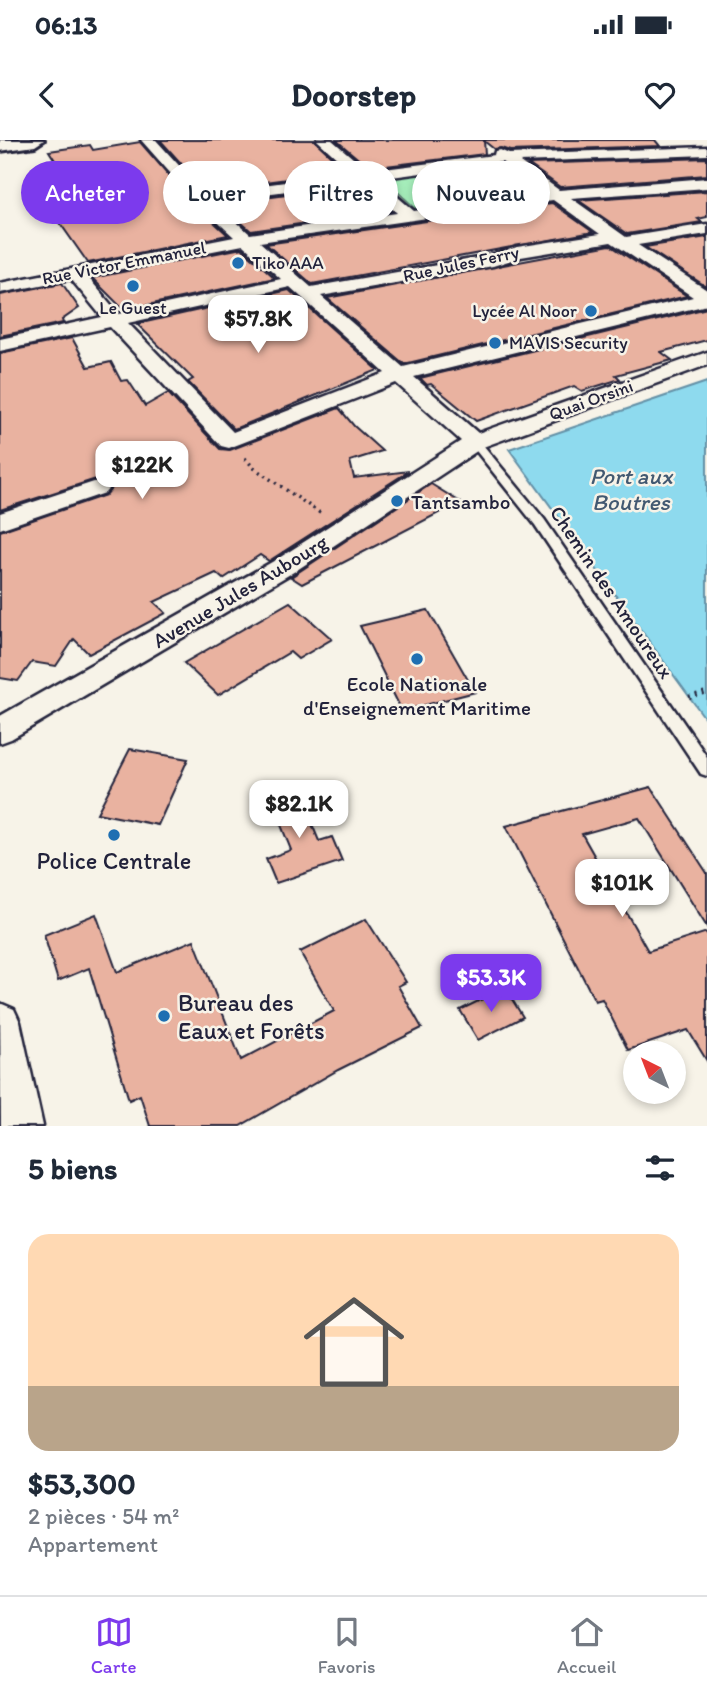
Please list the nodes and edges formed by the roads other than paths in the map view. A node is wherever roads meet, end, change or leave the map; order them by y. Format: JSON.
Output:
{"nodes":[{"id":1,"x":35,"y":140,"type":"edge"},
{"id":2,"x":148,"y":140,"type":"edge"},
{"id":3,"x":324,"y":140,"type":"edge"},
{"id":4,"x":486,"y":140,"type":"edge"},
{"id":5,"x":0,"y":145,"type":"edge"},
{"id":6,"x":683,"y":146,"type":"edge"},
{"id":7,"x":707,"y":150,"type":"edge"},
{"id":8,"x":503,"y":158,"type":"junction"},
{"id":9,"x":167,"y":161,"type":"edge"},
{"id":10,"x":346,"y":161,"type":"edge"},
{"id":11,"x":707,"y":166,"type":"edge"},
{"id":12,"x":398,"y":170,"type":"edge"},
{"id":13,"x":707,"y":183,"type":"edge"},
{"id":14,"x":556,"y":195,"type":"junction"},
{"id":15,"x":398,"y":207,"type":"edge"},
{"id":16,"x":408,"y":215,"type":"junction"},
{"id":17,"x":231,"y":224,"type":"edge"},
{"id":18,"x":707,"y":229,"type":"edge"},
{"id":19,"x":248,"y":239,"type":"junction"},
{"id":20,"x":619,"y":240,"type":"junction"},
{"id":21,"x":75,"y":273,"type":"junction"},
{"id":22,"x":301,"y":287,"type":"junction"},
{"id":23,"x":0,"y":288,"type":"edge"},
{"id":24,"x":707,"y":298,"type":"edge"},
{"id":25,"x":114,"y":320,"type":"junction"},
{"id":26,"x":0,"y":345,"type":"edge"},
{"id":27,"x":707,"y":358,"type":"edge"},
{"id":28,"x":397,"y":374,"type":"junction"},
{"id":29,"x":475,"y":442,"type":"junction"},
{"id":30,"x":97,"y":488,"type":"dead end"},
{"id":31,"x":0,"y":521,"type":"edge"},
{"id":32,"x":0,"y":731,"type":"edge"},
{"id":33,"x":707,"y":770,"type":"edge"},
{"id":34,"x":0,"y":1021,"type":"edge"},
{"id":35,"x":22,"y":1126,"type":"edge"}],
"edges":[{"from":1,"to":5,"type":"main road"},
{"from":2,"to":9,"type":"street"},
{"from":3,"to":10,"type":"street"},
{"from":4,"to":8,"type":"street"},
{"from":6,"to":7,"type":"street"},
{"from":6,"to":8,"type":"street"},
{"from":6,"to":11,"type":"street"},
{"from":8,"to":12,"type":"street"},
{"from":8,"to":14,"type":"street"},
{"from":13,"to":14,"type":"street","name":"Rue Victor Emmanuel"},
{"from":14,"to":16,"type":"street","name":"Rue Victor Emmanuel"},
{"from":14,"to":20,"type":"street"},
{"from":15,"to":16,"type":"street"},
{"from":16,"to":19,"type":"street","name":"Rue Victor Emmanuel"},
{"from":17,"to":19,"type":"street"},
{"from":18,"to":20,"type":"street","name":"Rue Jules Ferry"},
{"from":19,"to":21,"type":"street","name":"Rue Victor Emmanuel"},
{"from":19,"to":22,"type":"street"},
{"from":20,"to":22,"type":"street","name":"Rue Jules Ferry"},
{"from":20,"to":24,"type":"street"},
{"from":21,"to":23,"type":"street","name":"Rue Victor Emmanuel"},
{"from":21,"to":25,"type":"street"},
{"from":22,"to":25,"type":"street","name":"Rue Jules Ferry"},
{"from":22,"to":28,"type":"street"},
{"from":24,"to":28,"type":"street"},
{"from":25,"to":26,"type":"street","name":"Rue Jules Ferry"},
{"from":25,"to":28,"type":"street"},
{"from":27,"to":29,"type":"street","name":"Quai Orsini"},
{"from":28,"to":29,"type":"street"},
{"from":29,"to":32,"type":"street","name":"Avenue Jules Aubourg"},
{"from":29,"to":33,"type":"lane","name":"Chemin des Amoureux"},
{"from":30,"to":31,"type":"street"},
{"from":34,"to":35,"type":"street"}]}
